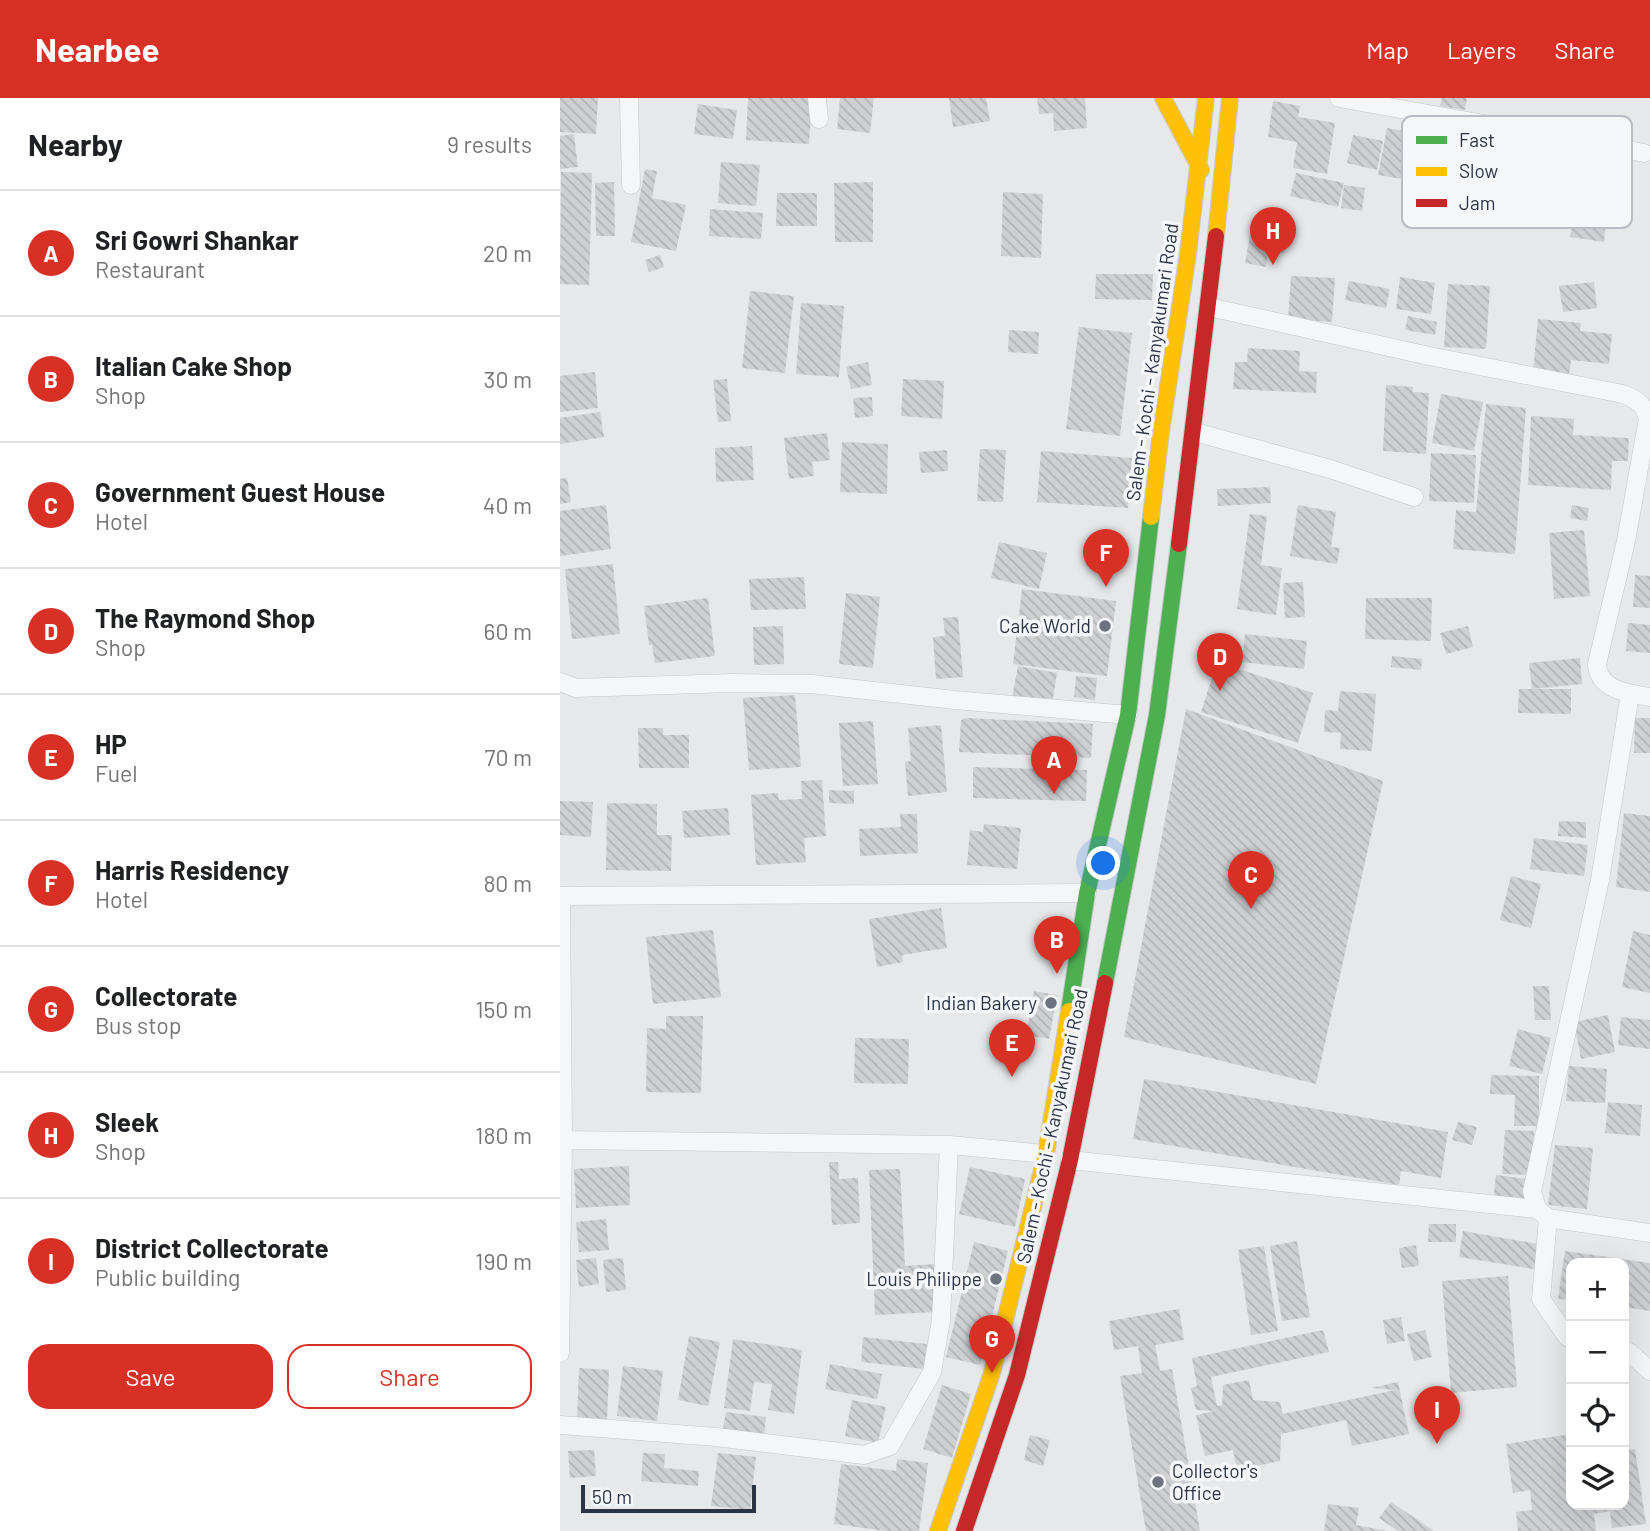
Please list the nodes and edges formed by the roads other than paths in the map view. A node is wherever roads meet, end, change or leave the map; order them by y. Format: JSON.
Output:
{"nodes":[{"id":1,"x":629,"y":98,"type":"edge"},
{"id":2,"x":817,"y":98,"type":"edge"},
{"id":3,"x":1163,"y":98,"type":"edge"},
{"id":4,"x":1206,"y":98,"type":"edge"},
{"id":5,"x":1230,"y":98,"type":"edge"},
{"id":6,"x":1339,"y":98,"type":"edge"},
{"id":7,"x":1439,"y":116,"type":"edge"},
{"id":8,"x":819,"y":118,"type":"dead end"},
{"id":9,"x":1632,"y":151,"type":"edge"},
{"id":10,"x":1644,"y":153,"type":"dead end"},
{"id":11,"x":1199,"y":170,"type":"junction"},
{"id":12,"x":1223,"y":173,"type":"junction"},
{"id":13,"x":631,"y":186,"type":"dead end"},
{"id":14,"x":1209,"y":307,"type":"junction"},
{"id":15,"x":1195,"y":432,"type":"junction"},
{"id":16,"x":1414,"y":497,"type":"dead end"},
{"id":17,"x":560,"y":682,"type":"edge"},
{"id":18,"x":1630,"y":694,"type":"junction"},
{"id":19,"x":1650,"y":697,"type":"edge"},
{"id":20,"x":1128,"y":715,"type":"junction"},
{"id":21,"x":1107,"y":806,"type":"junction"},
{"id":22,"x":1138,"y":813,"type":"junction"},
{"id":23,"x":1087,"y":893,"type":"junction"},
{"id":24,"x":561,"y":896,"type":"edge"},
{"id":25,"x":563,"y":1140,"type":"junction"},
{"id":26,"x":949,"y":1145,"type":"junction"},
{"id":27,"x":1046,"y":1154,"type":"junction"},
{"id":28,"x":1070,"y":1160,"type":"junction"},
{"id":29,"x":1542,"y":1213,"type":"junction"},
{"id":30,"x":1650,"y":1233,"type":"edge"},
{"id":31,"x":1566,"y":1336,"type":"edge"},
{"id":32,"x":1629,"y":1352,"type":"edge"},
{"id":33,"x":560,"y":1353,"type":"edge"},
{"id":34,"x":1650,"y":1371,"type":"edge"},
{"id":35,"x":560,"y":1425,"type":"edge"},
{"id":36,"x":939,"y":1531,"type":"edge"},
{"id":37,"x":964,"y":1531,"type":"edge"}],
"edges":[{"from":1,"to":13,"type":"street"},
{"from":2,"to":8,"type":"street"},
{"from":3,"to":11,"type":"main road"},
{"from":4,"to":11,"type":"main road","name":"Salem - Kochi - Kanyakumari Road"},
{"from":5,"to":12,"type":"main road","name":"Salem - Kochi - Kanyakumari Road"},
{"from":6,"to":7,"type":"street"},
{"from":9,"to":10,"type":"street"},
{"from":11,"to":12,"type":"main road"},
{"from":11,"to":20,"type":"main road","name":"Salem - Kochi - Kanyakumari Road"},
{"from":12,"to":14,"type":"main road","name":"Salem - Kochi - Kanyakumari Road"},
{"from":14,"to":15,"type":"main road","name":"Salem - Kochi - Kanyakumari Road"},
{"from":14,"to":18,"type":"street"},
{"from":15,"to":16,"type":"street"},
{"from":15,"to":22,"type":"main road","name":"Salem - Kochi - Kanyakumari Road"},
{"from":17,"to":20,"type":"street"},
{"from":18,"to":19,"type":"street"},
{"from":18,"to":29,"type":"street"},
{"from":20,"to":21,"type":"main road","name":"Salem - Kochi - Kanyakumari Road"},
{"from":21,"to":22,"type":"street"},
{"from":21,"to":23,"type":"main road","name":"Salem - Kochi - Kanyakumari Road"},
{"from":22,"to":28,"type":"main road","name":"Salem - Kochi - Kanyakumari Road"},
{"from":23,"to":24,"type":"street"},
{"from":23,"to":27,"type":"main road","name":"Salem - Kochi - Kanyakumari Road"},
{"from":24,"to":25,"type":"street"},
{"from":25,"to":26,"type":"street"},
{"from":25,"to":33,"type":"street"},
{"from":26,"to":27,"type":"street"},
{"from":26,"to":35,"type":"street"},
{"from":27,"to":36,"type":"main road","name":"Salem - Kochi - Kanyakumari Road"},
{"from":28,"to":29,"type":"street"},
{"from":28,"to":37,"type":"main road","name":"Salem - Kochi - Kanyakumari Road"},
{"from":29,"to":30,"type":"street"},
{"from":29,"to":31,"type":"street"},
{"from":32,"to":34,"type":"street"}]}
